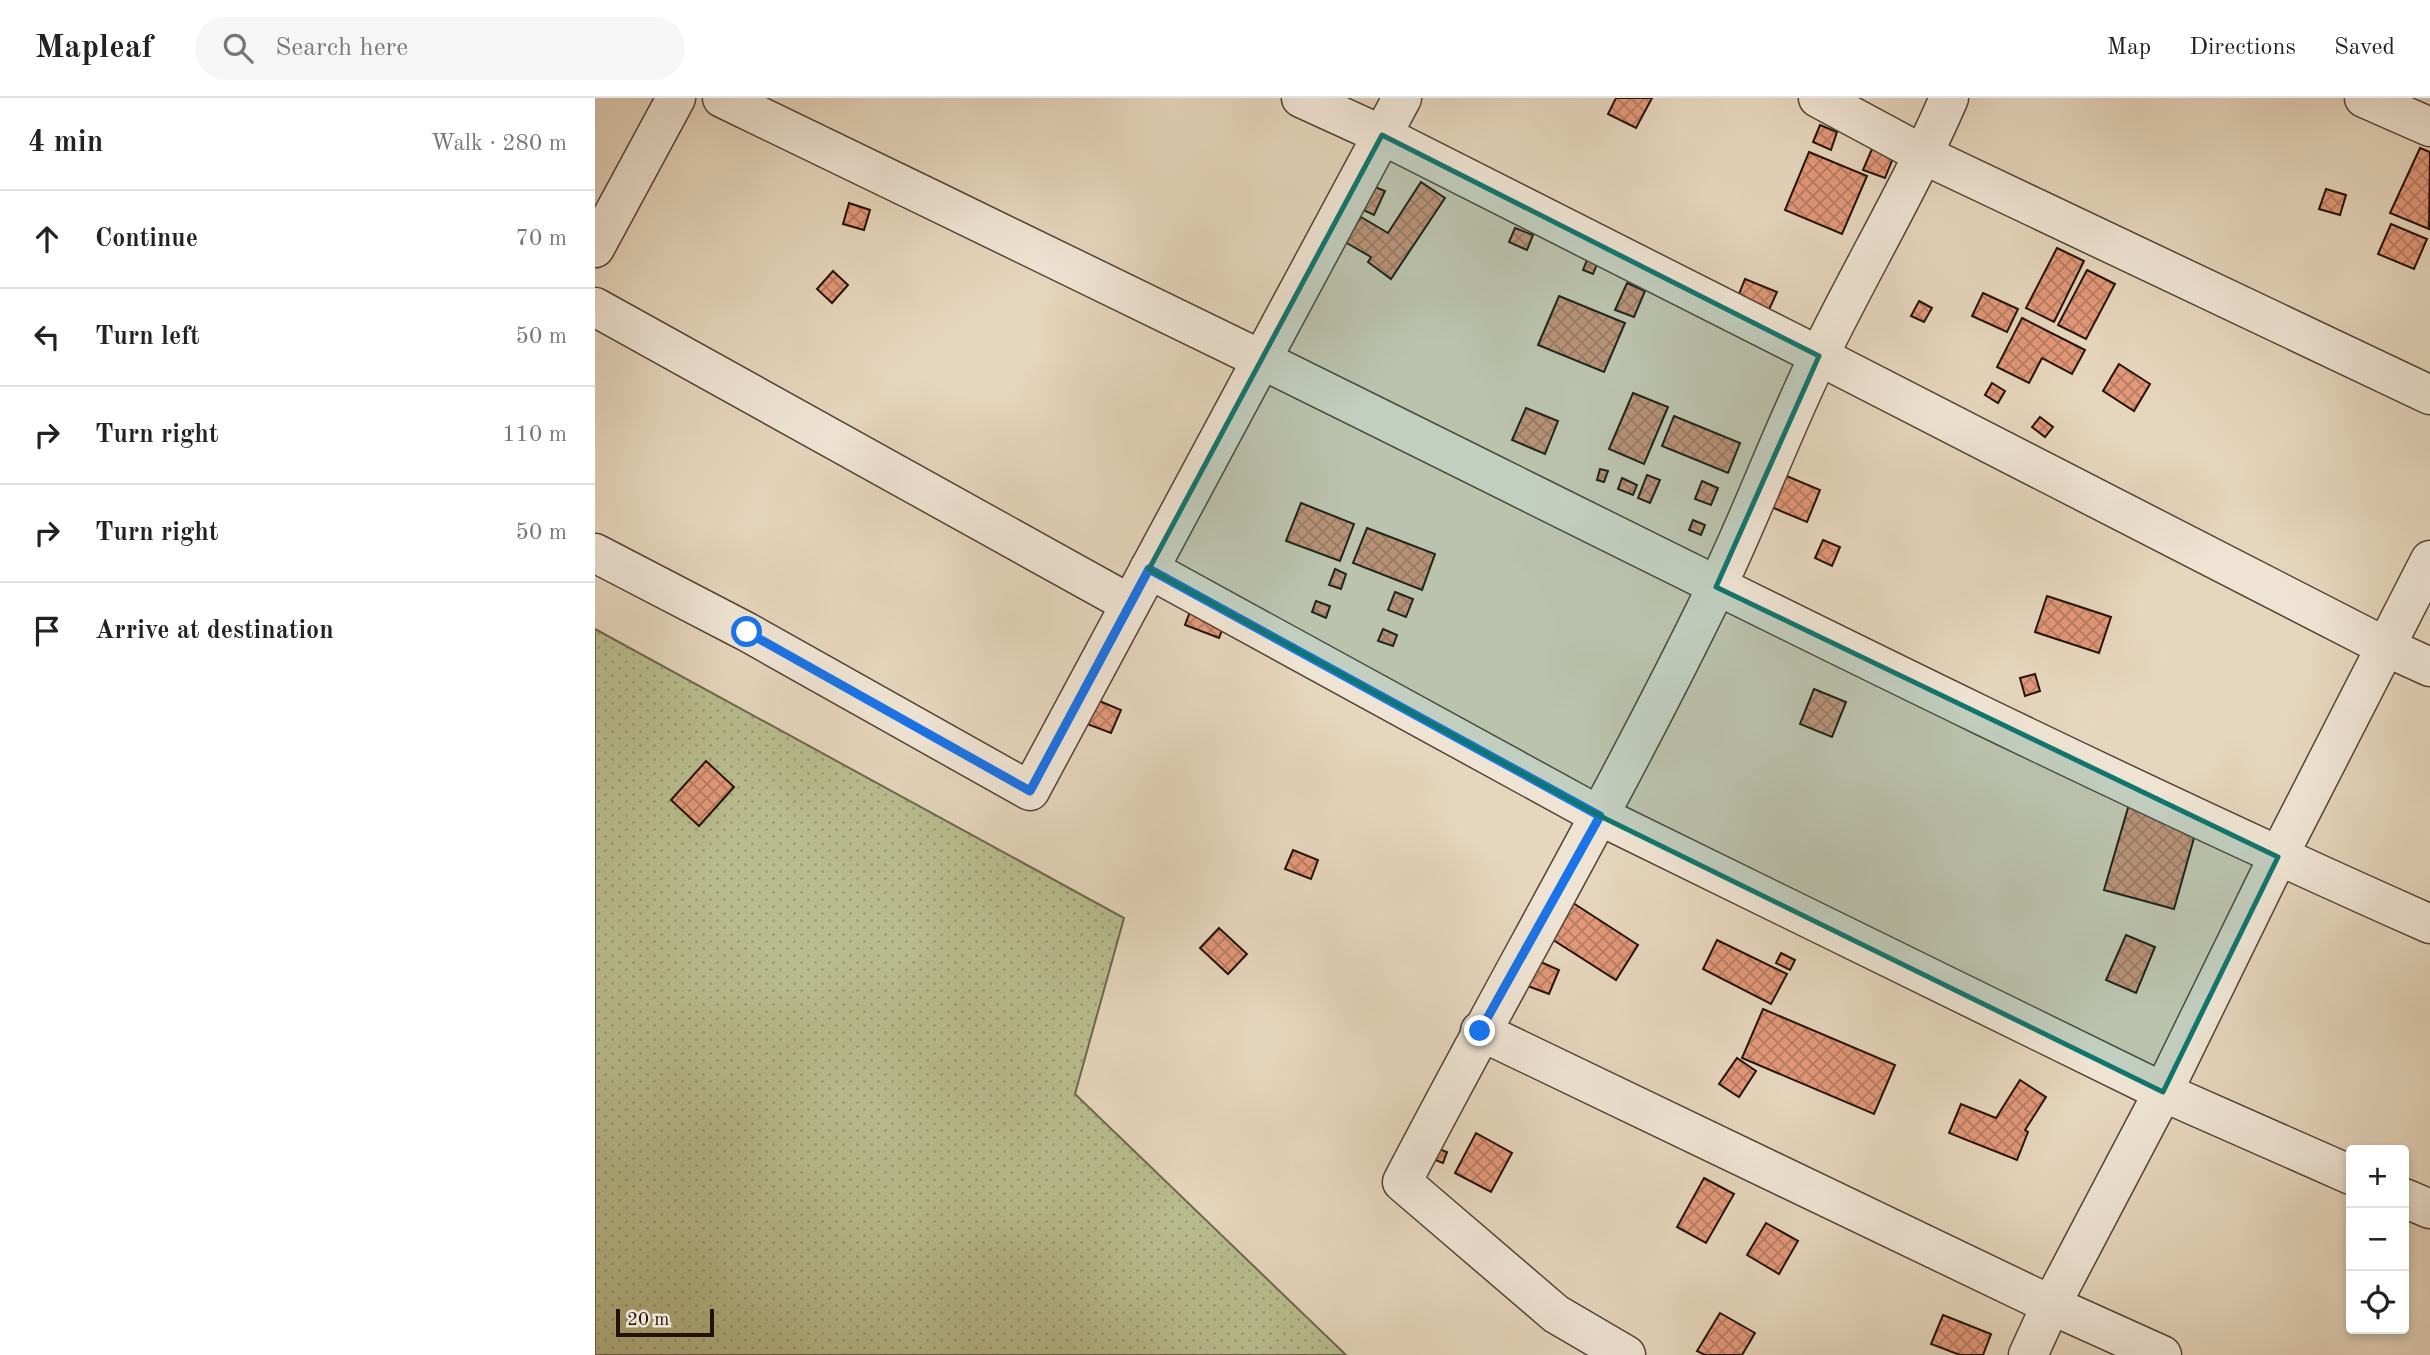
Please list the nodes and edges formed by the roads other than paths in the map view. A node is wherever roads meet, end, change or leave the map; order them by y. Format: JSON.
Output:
{"nodes":[{"id":1,"x":675,"y":98,"type":"edge"},
{"id":2,"x":722,"y":98,"type":"edge"},
{"id":3,"x":1301,"y":98,"type":"edge"},
{"id":4,"x":1402,"y":98,"type":"edge"},
{"id":5,"x":1818,"y":98,"type":"edge"},
{"id":6,"x":1949,"y":98,"type":"edge"},
{"id":7,"x":2364,"y":98,"type":"edge"},
{"id":8,"x":2430,"y":127,"type":"edge"},
{"id":9,"x":1382,"y":135,"type":"junction"},
{"id":10,"x":1924,"y":155,"type":"junction"},
{"id":11,"x":595,"y":248,"type":"edge"},
{"id":12,"x":595,"y":307,"type":"edge"},
{"id":13,"x":1819,"y":355,"type":"junction"},
{"id":14,"x":1261,"y":360,"type":"junction"},
{"id":15,"x":2430,"y":395,"type":"edge"},
{"id":16,"x":595,"y":553,"type":"edge"},
{"id":17,"x":2430,"y":561,"type":"edge"},
{"id":18,"x":1149,"y":569,"type":"junction"},
{"id":19,"x":1716,"y":587,"type":"junction"},
{"id":20,"x":1130,"y":604,"type":"junction"},
{"id":21,"x":2386,"y":648,"type":"junction"},
{"id":22,"x":2430,"y":667,"type":"edge"},
{"id":23,"x":1600,"y":816,"type":"junction"},
{"id":24,"x":2279,"y":857,"type":"junction"},
{"id":25,"x":2430,"y":924,"type":"edge"},
{"id":26,"x":1480,"y":1031,"type":"junction"},
{"id":27,"x":2163,"y":1093,"type":"junction"},
{"id":28,"x":2346,"y":1173,"type":"edge"},
{"id":29,"x":2409,"y":1200,"type":"edge"},
{"id":30,"x":2430,"y":1209,"type":"edge"},
{"id":31,"x":2052,"y":1305,"type":"junction"},
{"id":32,"x":1626,"y":1355,"type":"edge"},
{"id":33,"x":2028,"y":1355,"type":"edge"},
{"id":34,"x":2162,"y":1355,"type":"edge"}],
"edges":[{"from":1,"to":11,"type":"street"},
{"from":2,"to":14,"type":"street"},
{"from":3,"to":9,"type":"street"},
{"from":4,"to":9,"type":"street"},
{"from":5,"to":10,"type":"street"},
{"from":6,"to":10,"type":"street"},
{"from":7,"to":8,"type":"street"},
{"from":9,"to":13,"type":"street"},
{"from":9,"to":14,"type":"street"},
{"from":10,"to":13,"type":"street"},
{"from":10,"to":15,"type":"street"},
{"from":12,"to":20,"type":"street"},
{"from":13,"to":19,"type":"street"},
{"from":13,"to":21,"type":"street"},
{"from":14,"to":18,"type":"street"},
{"from":14,"to":19,"type":"street"},
{"from":16,"to":20,"type":"street"},
{"from":17,"to":21,"type":"street"},
{"from":18,"to":20,"type":"street"},
{"from":18,"to":23,"type":"street"},
{"from":19,"to":23,"type":"street"},
{"from":19,"to":24,"type":"street"},
{"from":21,"to":22,"type":"street"},
{"from":21,"to":24,"type":"street"},
{"from":23,"to":26,"type":"street"},
{"from":23,"to":27,"type":"street"},
{"from":24,"to":25,"type":"street"},
{"from":24,"to":27,"type":"street"},
{"from":26,"to":31,"type":"street"},
{"from":26,"to":32,"type":"street"},
{"from":27,"to":28,"type":"street"},
{"from":27,"to":31,"type":"street"},
{"from":29,"to":30,"type":"street"},
{"from":31,"to":33,"type":"street"},
{"from":31,"to":34,"type":"street"}]}
